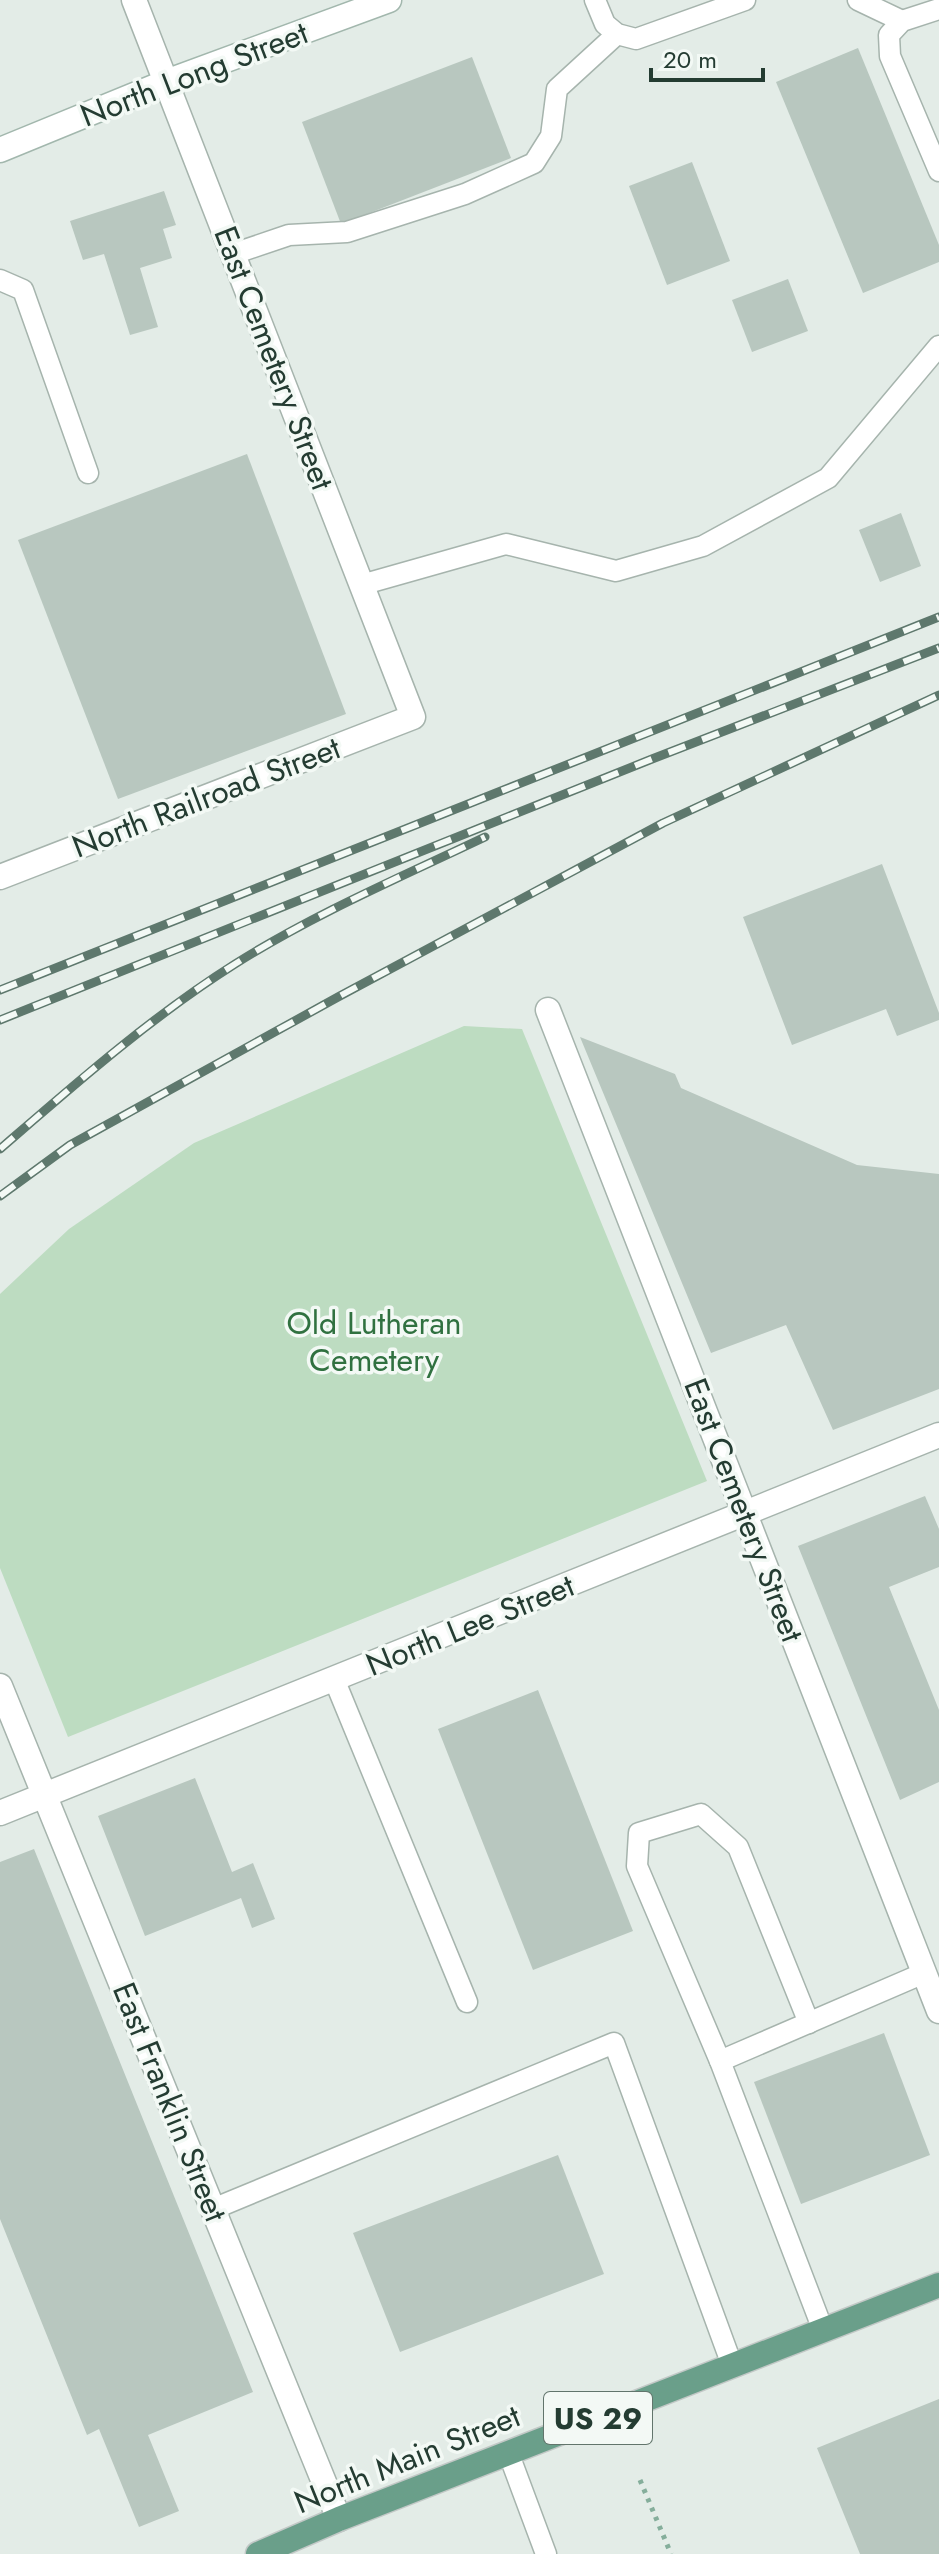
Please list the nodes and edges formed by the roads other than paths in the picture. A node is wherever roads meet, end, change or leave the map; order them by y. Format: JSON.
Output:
{"nodes":[{"id":1,"x":134,"y":0,"type":"edge"},
{"id":2,"x":389,"y":0,"type":"edge"},
{"id":3,"x":595,"y":0,"type":"edge"},
{"id":4,"x":745,"y":0,"type":"edge"},
{"id":5,"x":858,"y":0,"type":"edge"},
{"id":6,"x":939,"y":9,"type":"edge"},
{"id":7,"x":902,"y":21,"type":"junction"},
{"id":8,"x":617,"y":34,"type":"junction"},
{"id":9,"x":166,"y":82,"type":"junction"},
{"id":10,"x":0,"y":150,"type":"edge"},
{"id":11,"x":939,"y":171,"type":"edge"},
{"id":12,"x":233,"y":254,"type":"junction"},
{"id":13,"x":0,"y":280,"type":"edge"},
{"id":14,"x":939,"y":346,"type":"edge"},
{"id":15,"x":88,"y":473,"type":"dead end"},
{"id":16,"x":361,"y":585,"type":"junction"},
{"id":17,"x":413,"y":717,"type":"joint"},
{"id":18,"x":0,"y":877,"type":"edge"},
{"id":19,"x":548,"y":1010,"type":"dead end"},
{"id":20,"x":939,"y":1435,"type":"edge"},
{"id":21,"x":745,"y":1514,"type":"junction"},
{"id":22,"x":334,"y":1679,"type":"junction"},
{"id":23,"x":0,"y":1686,"type":"edge"},
{"id":24,"x":45,"y":1795,"type":"junction"},
{"id":25,"x":0,"y":1813,"type":"edge"},
{"id":26,"x":924,"y":1973,"type":"junction"},
{"id":27,"x":467,"y":2002,"type":"dead end"},
{"id":28,"x":939,"y":2011,"type":"edge"},
{"id":29,"x":809,"y":2023,"type":"junction"},
{"id":30,"x":720,"y":2061,"type":"junction"},
{"id":31,"x":213,"y":2209,"type":"junction"},
{"id":32,"x":939,"y":2285,"type":"edge"},
{"id":33,"x":823,"y":2330,"type":"junction"},
{"id":34,"x":732,"y":2365,"type":"junction"},
{"id":35,"x":508,"y":2452,"type":"junction"},
{"id":36,"x":339,"y":2519,"type":"junction"},
{"id":37,"x":258,"y":2554,"type":"edge"},
{"id":38,"x":546,"y":2554,"type":"edge"}],
"edges":[{"from":1,"to":9,"type":"street","name":"East Cemetery Street"},
{"from":2,"to":9,"type":"street","name":"North Long Street"},
{"from":3,"to":8,"type":"lane"},
{"from":4,"to":8,"type":"lane"},
{"from":5,"to":7,"type":"lane"},
{"from":6,"to":7,"type":"lane"},
{"from":7,"to":11,"type":"lane"},
{"from":8,"to":12,"type":"lane"},
{"from":9,"to":10,"type":"street","name":"North Long Street"},
{"from":9,"to":12,"type":"street","name":"East Cemetery Street"},
{"from":12,"to":16,"type":"street","name":"East Cemetery Street"},
{"from":13,"to":15,"type":"lane"},
{"from":14,"to":16,"type":"lane"},
{"from":16,"to":17,"type":"street","name":"East Cemetery Street"},
{"from":17,"to":18,"type":"street","name":"North Railroad Street"},
{"from":19,"to":21,"type":"street","name":"East Cemetery Street"},
{"from":20,"to":21,"type":"street","name":"North Lee Street"},
{"from":21,"to":22,"type":"street","name":"North Lee Street"},
{"from":21,"to":26,"type":"street","name":"East Cemetery Street"},
{"from":22,"to":24,"type":"street","name":"North Lee Street"},
{"from":22,"to":27,"type":"lane"},
{"from":23,"to":24,"type":"street","name":"East Franklin Street"},
{"from":24,"to":25,"type":"street","name":"North Lee Street"},
{"from":24,"to":31,"type":"street","name":"East Franklin Street"},
{"from":26,"to":28,"type":"street","name":"East Cemetery Street"},
{"from":26,"to":29,"type":"lane"},
{"from":29,"to":30,"type":"lane"},
{"from":29,"to":30,"type":"lane"},
{"from":30,"to":33,"type":"lane"},
{"from":31,"to":34,"type":"lane"},
{"from":31,"to":36,"type":"street","name":"East Franklin Street"},
{"from":32,"to":33,"type":"main road","name":"North Main Street","number":"US 29"},
{"from":33,"to":34,"type":"main road","name":"North Main Street","number":"US 29"},
{"from":34,"to":35,"type":"main road","name":"North Main Street","number":"US 29"},
{"from":35,"to":36,"type":"main road","name":"North Main Street","number":"US 29"},
{"from":35,"to":38,"type":"lane"},
{"from":36,"to":37,"type":"main road","name":"North Main Street","number":"US 29"}]}
